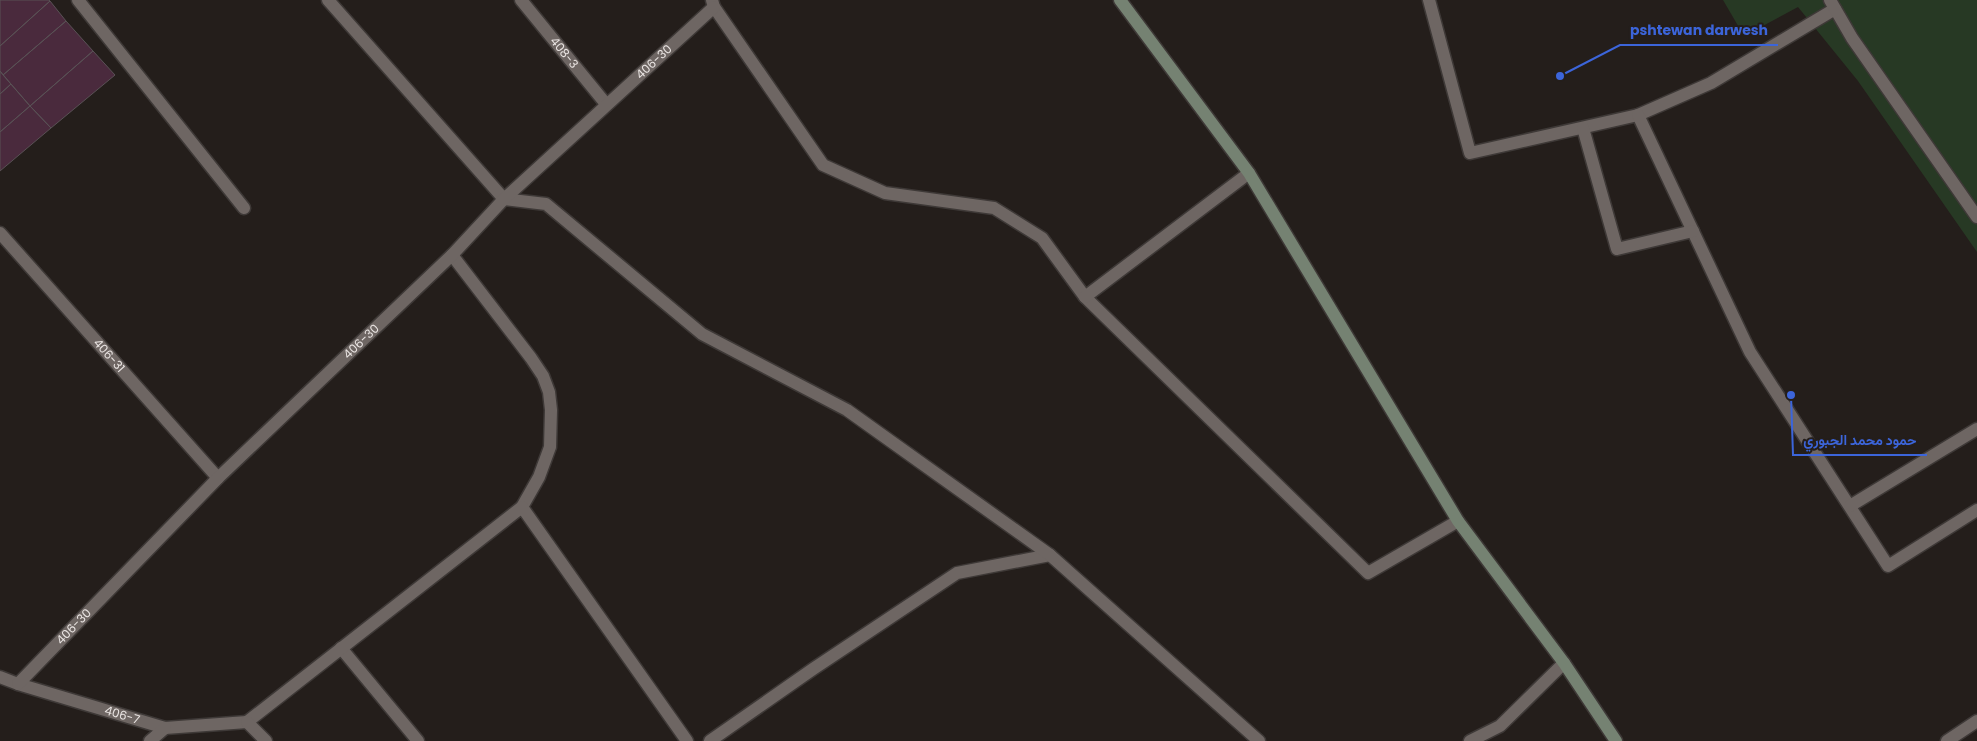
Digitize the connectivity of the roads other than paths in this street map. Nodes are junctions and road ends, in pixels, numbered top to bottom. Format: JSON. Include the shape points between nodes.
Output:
{"nodes":[{"id":1,"x":78,"y":0,"type":"edge"},
{"id":2,"x":328,"y":0,"type":"edge"},
{"id":3,"x":522,"y":0,"type":"edge"},
{"id":4,"x":1120,"y":0,"type":"edge"},
{"id":5,"x":1429,"y":0,"type":"edge"},
{"id":6,"x":713,"y":4,"type":"edge"},
{"id":7,"x":1832,"y":4,"type":"edge"},
{"id":8,"x":606,"y":104,"type":"junction"},
{"id":9,"x":1638,"y":116,"type":"junction"},
{"id":10,"x":1583,"y":128,"type":"junction"},
{"id":11,"x":1249,"y":174,"type":"junction"},
{"id":12,"x":504,"y":199,"type":"junction"},
{"id":13,"x":244,"y":208,"type":"dead end"},
{"id":14,"x":1977,"y":217,"type":"edge"},
{"id":15,"x":1693,"y":231,"type":"junction"},
{"id":16,"x":0,"y":233,"type":"edge"},
{"id":17,"x":452,"y":255,"type":"junction"},
{"id":18,"x":1085,"y":297,"type":"junction"},
{"id":19,"x":1977,"y":429,"type":"edge"},
{"id":20,"x":218,"y":478,"type":"junction"},
{"id":21,"x":1850,"y":506,"type":"junction"},
{"id":22,"x":522,"y":507,"type":"junction"},
{"id":23,"x":1977,"y":510,"type":"edge"},
{"id":24,"x":1458,"y":521,"type":"junction"},
{"id":25,"x":1050,"y":555,"type":"junction"},
{"id":26,"x":341,"y":648,"type":"junction"},
{"id":27,"x":1564,"y":664,"type":"junction"},
{"id":28,"x":0,"y":677,"type":"edge"},
{"id":29,"x":18,"y":684,"type":"junction"},
{"id":30,"x":1977,"y":721,"type":"edge"},
{"id":31,"x":247,"y":722,"type":"junction"},
{"id":32,"x":165,"y":728,"type":"junction"},
{"id":33,"x":150,"y":741,"type":"edge"},
{"id":34,"x":266,"y":741,"type":"edge"},
{"id":35,"x":418,"y":741,"type":"edge"},
{"id":36,"x":688,"y":741,"type":"edge"},
{"id":37,"x":710,"y":741,"type":"edge"},
{"id":38,"x":1259,"y":741,"type":"edge"},
{"id":39,"x":1470,"y":741,"type":"edge"},
{"id":40,"x":1616,"y":741,"type":"edge"},
{"id":41,"x":1947,"y":741,"type":"edge"}],
"edges":[{"from":1,"to":13,"type":"street"},
{"from":2,"to":12,"type":"street"},
{"from":3,"to":8,"type":"street","name":"408-3"},
{"from":4,"to":11,"type":"main road"},
{"from":5,"to":10,"type":"street","via":[[1470,153]]},
{"from":6,"to":8,"type":"street","name":"406-30"},
{"from":6,"to":18,"type":"street","via":[[823,165],[885,193],[994,208],[1042,238]]},
{"from":7,"to":9,"type":"street","via":[[1711,83]]},
{"from":7,"to":14,"type":"street","via":[[1852,38]]},
{"from":8,"to":12,"type":"street","name":"406-30"},
{"from":9,"to":10,"type":"street"},
{"from":9,"to":15,"type":"street"},
{"from":10,"to":15,"type":"street","via":[[1617,249]]},
{"from":11,"to":18,"type":"street"},
{"from":11,"to":24,"type":"main road"},
{"from":12,"to":17,"type":"street","name":"406-30"},
{"from":12,"to":25,"type":"street","via":[[546,204],[702,334],[847,410]]},
{"from":15,"to":21,"type":"street","via":[[1750,352]]},
{"from":16,"to":20,"type":"street","name":"406-31"},
{"from":17,"to":20,"type":"street","name":"406-30"},
{"from":17,"to":22,"type":"street","via":[[531,358],[543,376],[548,392],[552,410],[550,446],[539,477]]},
{"from":18,"to":24,"type":"street","via":[[1368,573]]},
{"from":19,"to":21,"type":"street"},
{"from":20,"to":29,"type":"street","name":"406-30"},
{"from":21,"to":23,"type":"street","via":[[1888,566]]},
{"from":22,"to":26,"type":"street"},
{"from":22,"to":36,"type":"street"},
{"from":24,"to":27,"type":"main road"},
{"from":25,"to":37,"type":"street","via":[[957,573]]},
{"from":25,"to":38,"type":"street"},
{"from":26,"to":31,"type":"street"},
{"from":26,"to":35,"type":"street"},
{"from":27,"to":39,"type":"street","via":[[1500,726]]},
{"from":27,"to":40,"type":"main road"},
{"from":28,"to":29,"type":"street","name":"406-7"},
{"from":29,"to":32,"type":"street","name":"406-7"},
{"from":30,"to":41,"type":"street"},
{"from":31,"to":32,"type":"street","name":"406-7"},
{"from":31,"to":34,"type":"street"},
{"from":32,"to":33,"type":"street"}]}
